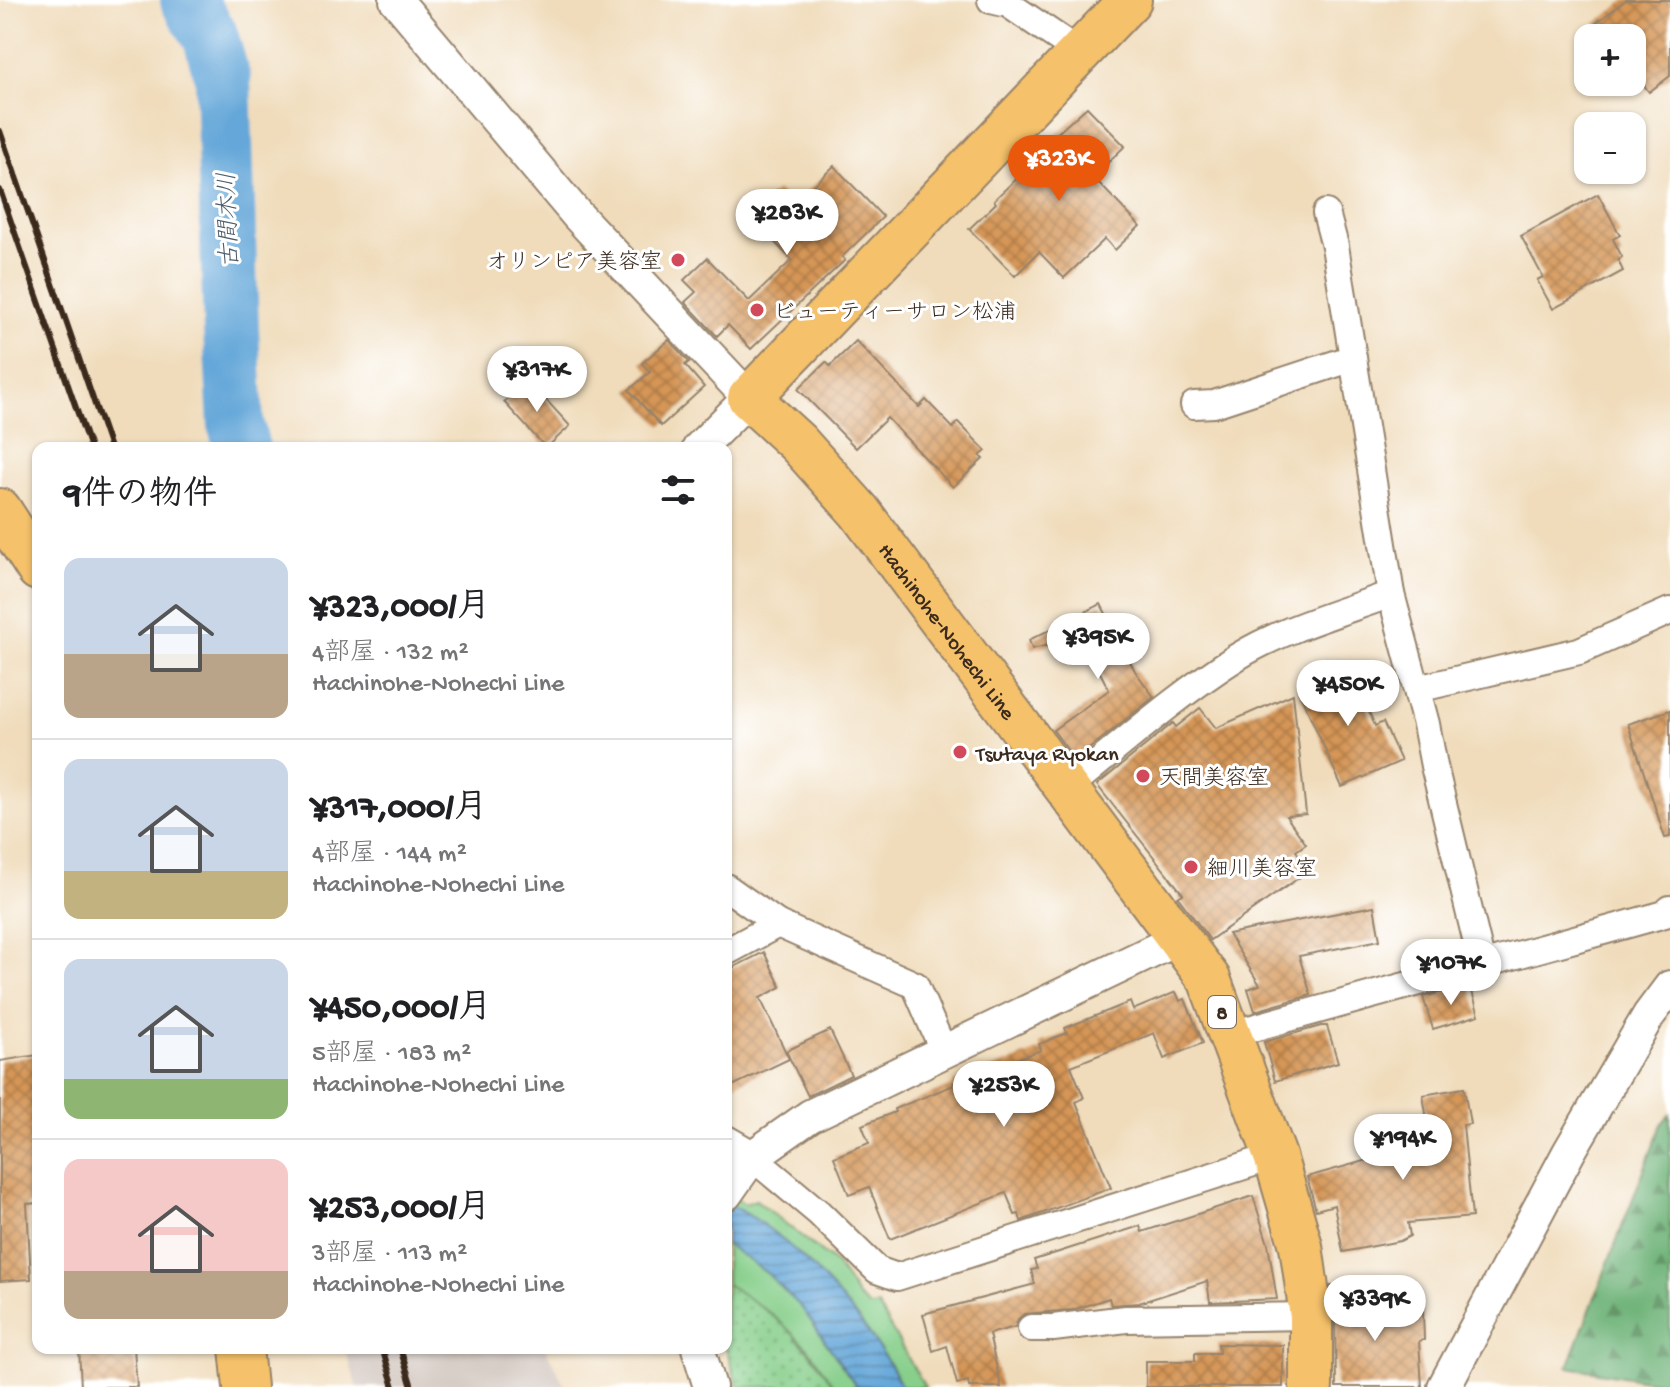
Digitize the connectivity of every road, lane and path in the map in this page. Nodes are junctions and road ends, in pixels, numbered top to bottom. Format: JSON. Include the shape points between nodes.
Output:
{"nodes":[{"id":1,"x":396,"y":0,"type":"edge"},
{"id":2,"x":991,"y":0,"type":"edge"},
{"id":3,"x":1130,"y":0,"type":"edge"},
{"id":4,"x":1079,"y":52,"type":"junction"},
{"id":5,"x":1326,"y":213,"type":"dead end"},
{"id":6,"x":1353,"y":358,"type":"junction"},
{"id":7,"x":749,"y":398,"type":"junction"},
{"id":8,"x":1194,"y":405,"type":"dead end"},
{"id":9,"x":705,"y":442,"type":"edge"},
{"id":10,"x":0,"y":510,"type":"edge"},
{"id":11,"x":32,"y":560,"type":"edge"},
{"id":12,"x":1391,"y":594,"type":"junction"},
{"id":13,"x":1670,"y":611,"type":"edge"},
{"id":14,"x":1417,"y":689,"type":"junction"},
{"id":15,"x":1066,"y":789,"type":"junction"},
{"id":16,"x":732,"y":891,"type":"edge"},
{"id":17,"x":1670,"y":909,"type":"edge"},
{"id":18,"x":778,"y":924,"type":"junction"},
{"id":19,"x":1178,"y":939,"type":"junction"},
{"id":20,"x":732,"y":949,"type":"edge"},
{"id":21,"x":1482,"y":964,"type":"junction"},
{"id":22,"x":1670,"y":987,"type":"edge"},
{"id":23,"x":1231,"y":1034,"type":"junction"},
{"id":24,"x":944,"y":1052,"type":"junction"},
{"id":25,"x":1275,"y":1156,"type":"junction"},
{"id":26,"x":736,"y":1167,"type":"edge"},
{"id":27,"x":1311,"y":1316,"type":"junction"},
{"id":28,"x":1031,"y":1328,"type":"dead end"},
{"id":29,"x":242,"y":1354,"type":"edge"},
{"id":30,"x":700,"y":1354,"type":"edge"},
{"id":31,"x":245,"y":1387,"type":"edge"},
{"id":32,"x":710,"y":1387,"type":"edge"},
{"id":33,"x":1311,"y":1387,"type":"edge"},
{"id":34,"x":1444,"y":1387,"type":"edge"}],
"edges":[{"from":1,"to":7,"type":"street","via":[[577,215]]},
{"from":2,"to":4,"type":"street","via":[[1008,4]]},
{"from":3,"to":4,"type":"main road"},
{"from":4,"to":7,"type":"main road"},
{"from":5,"to":6,"type":"street"},
{"from":6,"to":8,"type":"street","via":[[1214,404]]},
{"from":6,"to":12,"type":"street"},
{"from":7,"to":9,"type":"street"},
{"from":7,"to":15,"type":"main road","name":"Hachinohe-Nohechi Line","number":"8","via":[[859,511]]},
{"from":10,"to":11,"type":"main road"},
{"from":12,"to":14,"type":"street"},
{"from":12,"to":15,"type":"street","via":[[1278,636],[1237,658]]},
{"from":13,"to":14,"type":"street","via":[[1579,651]]},
{"from":14,"to":21,"type":"street"},
{"from":15,"to":19,"type":"main road","name":"Hachinohe-Nohechi Line","number":"8"},
{"from":16,"to":18,"type":"street"},
{"from":17,"to":21,"type":"street"},
{"from":18,"to":20,"type":"street"},
{"from":18,"to":24,"type":"street","via":[[915,985]]},
{"from":19,"to":23,"type":"main road","name":"Hachinohe-Nohechi Line","number":"8","via":[[1209,979]]},
{"from":19,"to":24,"type":"street"},
{"from":21,"to":23,"type":"street"},
{"from":22,"to":34,"type":"street","via":[[1569,1152]]},
{"from":23,"to":25,"type":"main road","name":"Hachinohe-Nohechi Line","number":"8"},
{"from":24,"to":26,"type":"street","via":[[810,1116]]},
{"from":25,"to":26,"type":"street","via":[[897,1277],[877,1270],[819,1213]]},
{"from":25,"to":27,"type":"main road","name":"Hachinohe-Nohechi Line","number":"8","via":[[1301,1246]]},
{"from":27,"to":28,"type":"street","via":[[1126,1319]]},
{"from":27,"to":33,"type":"main road","name":"Hachinohe-Nohechi Line","number":"8"},
{"from":29,"to":31,"type":"main road"},
{"from":30,"to":32,"type":"street"}]}
